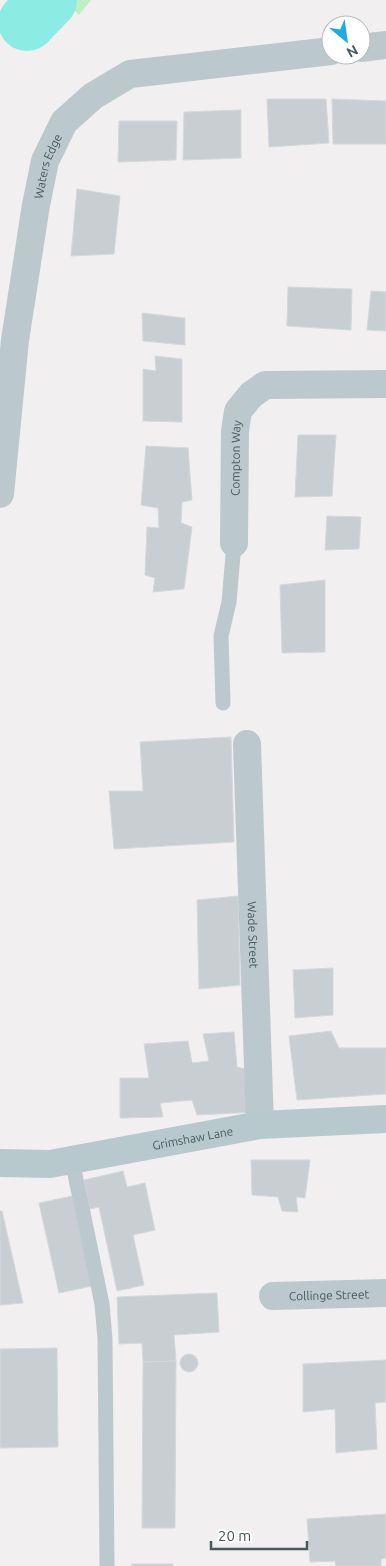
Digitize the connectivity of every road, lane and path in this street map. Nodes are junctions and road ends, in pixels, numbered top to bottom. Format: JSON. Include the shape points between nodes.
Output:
{"nodes":[{"id":1,"x":386,"y":45,"type":"edge"},
{"id":2,"x":371,"y":47,"type":"edge"},
{"id":3,"x":321,"y":52,"type":"edge"},
{"id":4,"x":386,"y":384,"type":"edge"},
{"id":5,"x":0,"y":494,"type":"edge"},
{"id":6,"x":234,"y":543,"type":"joint"},
{"id":7,"x":223,"y":703,"type":"dead end"},
{"id":8,"x":247,"y":744,"type":"dead end"},
{"id":9,"x":386,"y":1119,"type":"edge"},
{"id":10,"x":260,"y":1126,"type":"junction"},
{"id":11,"x":72,"y":1160,"type":"junction"},
{"id":12,"x":0,"y":1163,"type":"edge"},
{"id":13,"x":386,"y":1292,"type":"edge"},
{"id":14,"x":273,"y":1296,"type":"dead end"},
{"id":15,"x":106,"y":1566,"type":"edge"}],
"edges":[{"from":1,"to":2,"type":"street"},
{"from":3,"to":5,"type":"street","name":"Waters Edge","via":[[130,74],[93,96],[64,122],[45,161],[36,205],[15,340]]},
{"from":4,"to":6,"type":"street","name":"Compton Way","via":[[265,385],[250,395],[238,411],[235,431]]},
{"from":6,"to":7,"type":"lane","via":[[229,602],[221,636]]},
{"from":8,"to":10,"type":"street","name":"Wade Street"},
{"from":9,"to":10,"type":"main road","name":"Grimshaw Lane"},
{"from":10,"to":11,"type":"main road","name":"Grimshaw Lane"},
{"from":11,"to":12,"type":"main road","name":"Grimshaw Lane","via":[[50,1164]]},
{"from":11,"to":15,"type":"lane","via":[[102,1304]]},
{"from":13,"to":14,"type":"street","name":"Collinge Street"}]}
